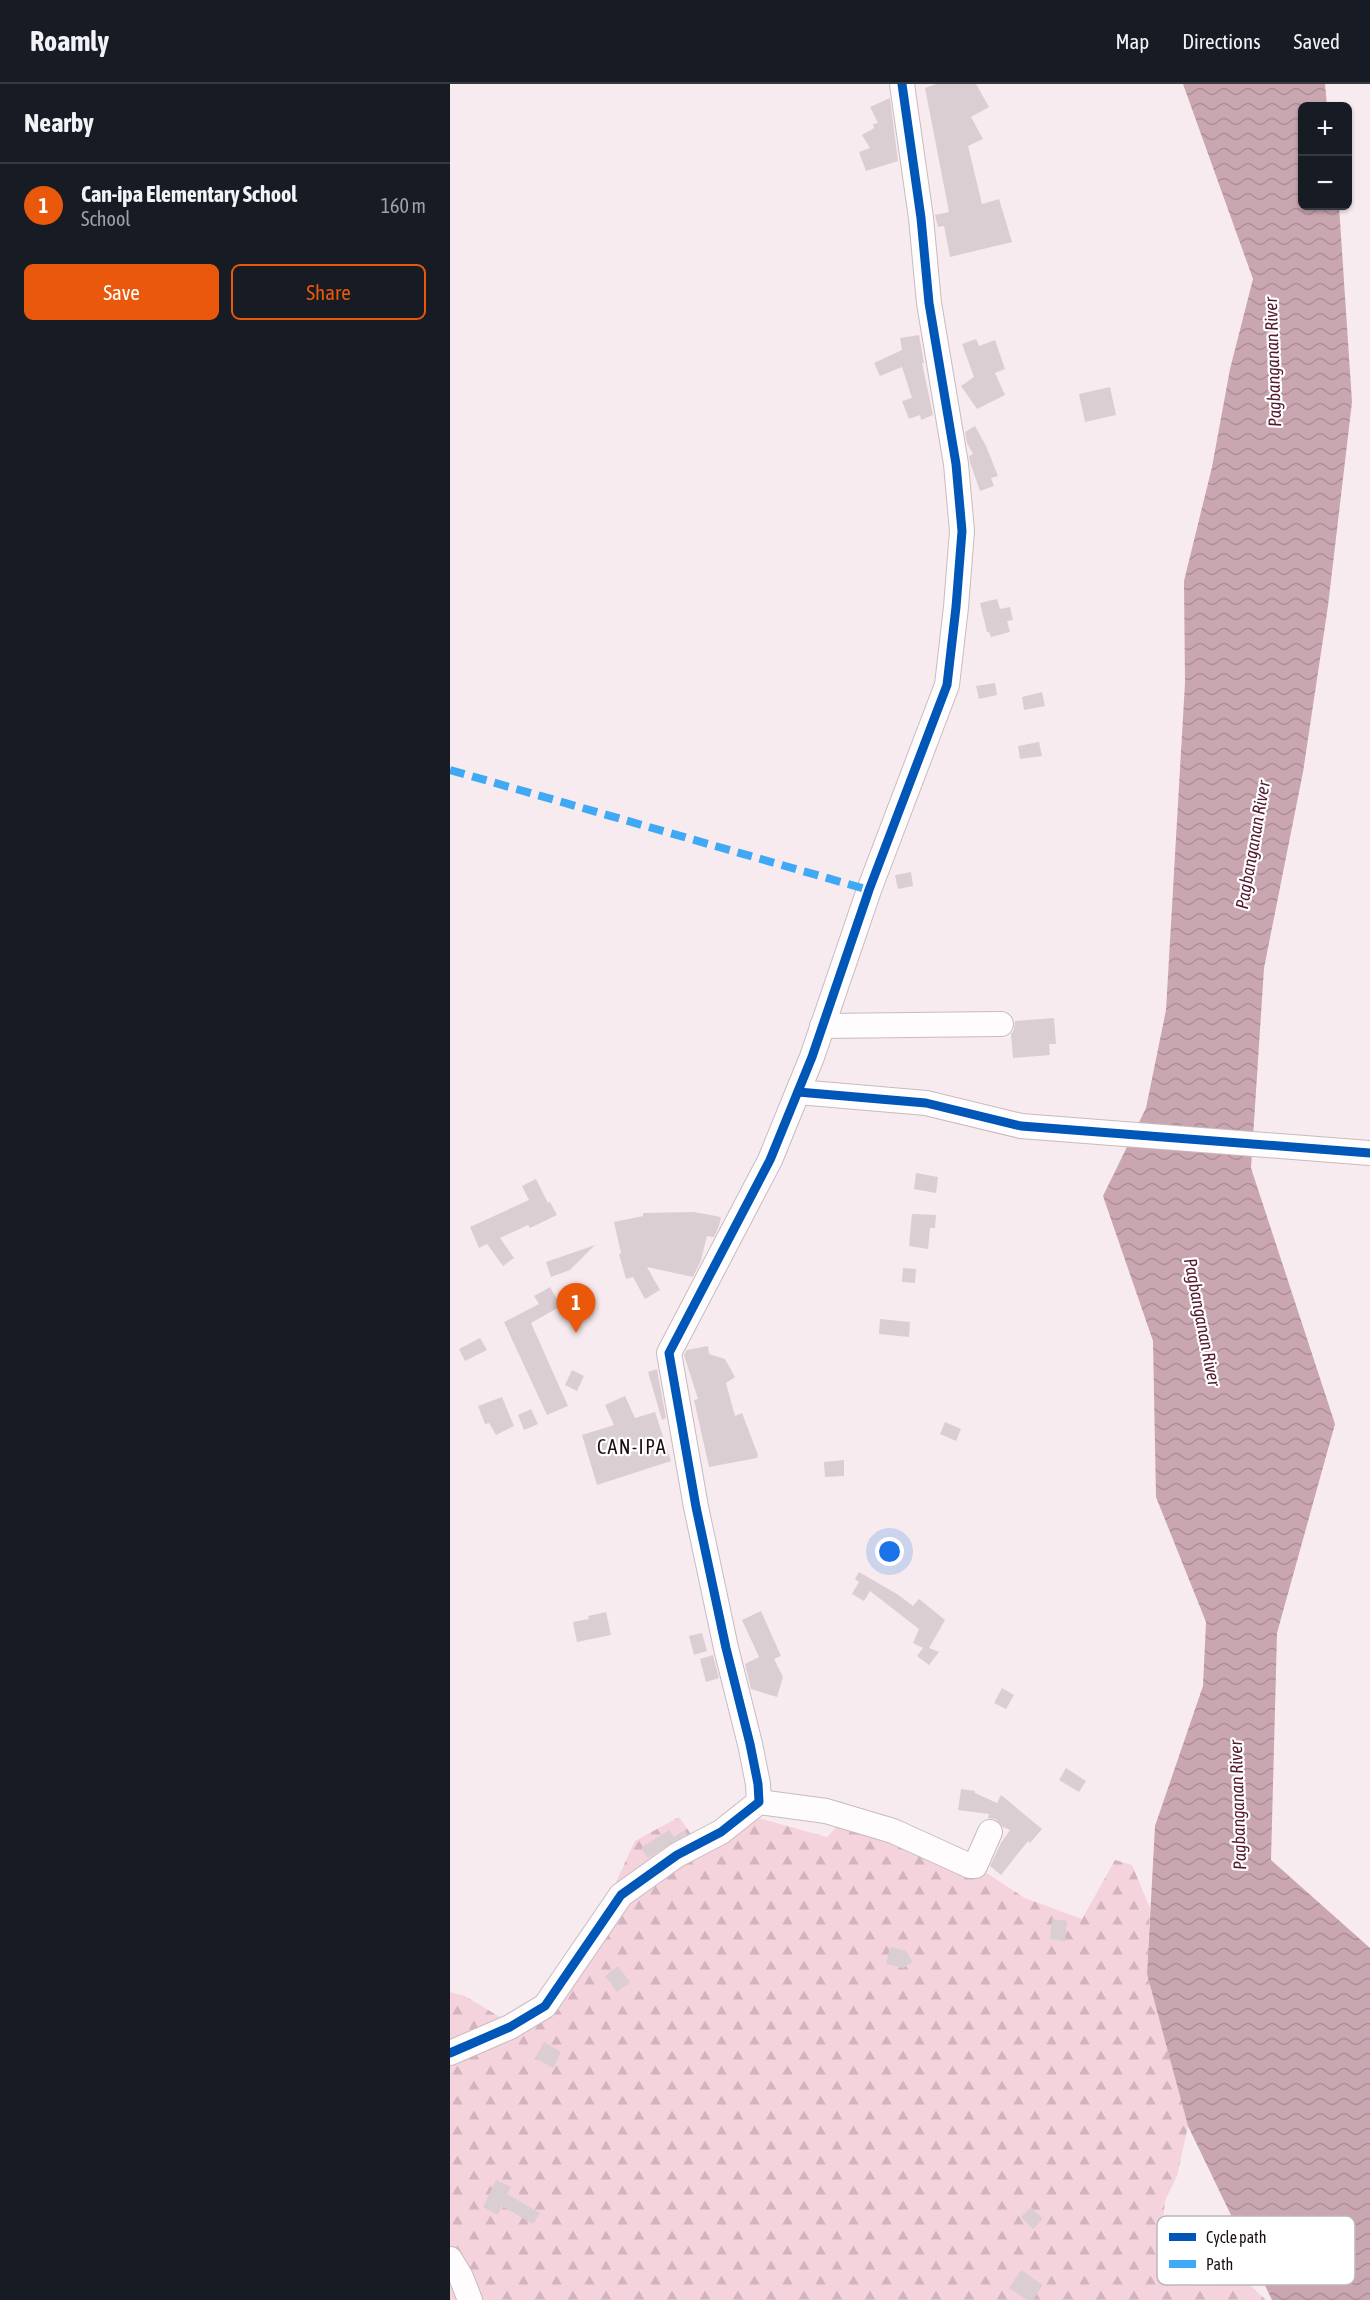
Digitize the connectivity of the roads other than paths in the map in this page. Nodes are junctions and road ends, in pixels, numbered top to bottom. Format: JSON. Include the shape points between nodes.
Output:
{"nodes":[{"id":1,"x":902,"y":84,"type":"edge"},
{"id":2,"x":1001,"y":1024,"type":"dead end"},
{"id":3,"x":822,"y":1026,"type":"junction"},
{"id":4,"x":798,"y":1092,"type":"junction"},
{"id":5,"x":1370,"y":1153,"type":"edge"},
{"id":6,"x":759,"y":1802,"type":"junction"},
{"id":7,"x":990,"y":1832,"type":"dead end"},
{"id":8,"x":450,"y":2053,"type":"edge"},
{"id":9,"x":450,"y":2259,"type":"edge"},
{"id":10,"x":470,"y":2300,"type":"edge"}],
"edges":[{"from":1,"to":3,"type":"street","via":[[929,303],[956,464],[962,531],[956,607],[946,685]]},
{"from":2,"to":3,"type":"street"},
{"from":3,"to":4,"type":"street"},
{"from":4,"to":5,"type":"street","via":[[926,1103],[1021,1126]]},
{"from":4,"to":6,"type":"street","via":[[770,1160],[669,1353],[696,1507],[750,1744]]},
{"from":6,"to":7,"type":"street","via":[[837,1814],[893,1831],[970,1866],[975,1866]]},
{"from":6,"to":8,"type":"street","via":[[721,1832],[677,1855],[621,1894],[545,2006],[510,2027]]},
{"from":9,"to":10,"type":"street"}]}
